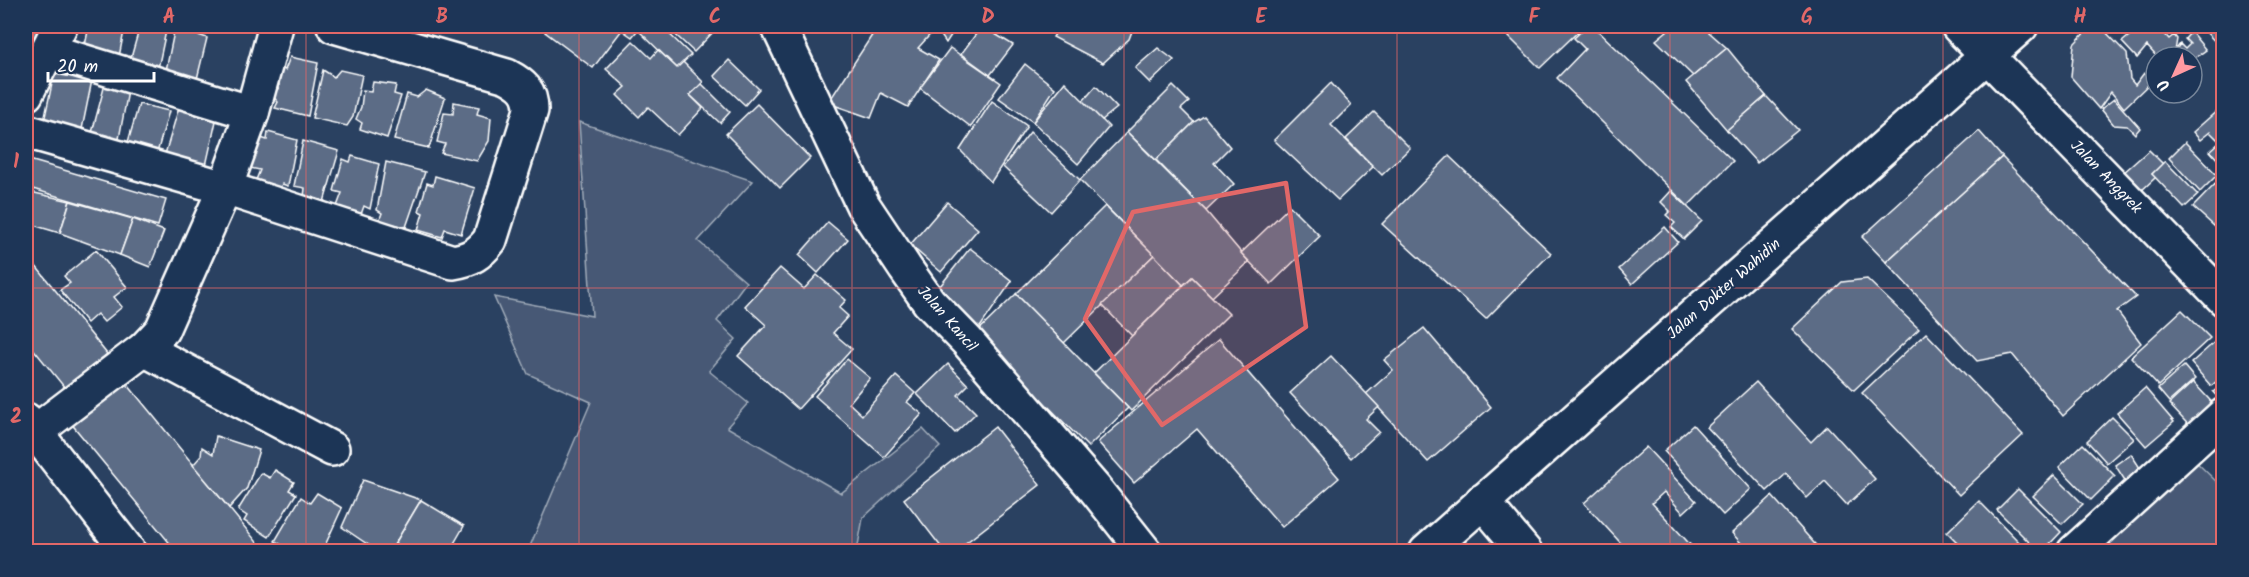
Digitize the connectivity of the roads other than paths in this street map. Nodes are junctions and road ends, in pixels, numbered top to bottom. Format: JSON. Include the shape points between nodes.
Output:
{"nodes":[{"id":1,"x":276,"y":26,"type":"edge"},
{"id":2,"x":334,"y":26,"type":"edge"},
{"id":3,"x":778,"y":26,"type":"edge"},
{"id":4,"x":1958,"y":26,"type":"edge"},
{"id":5,"x":2021,"y":26,"type":"edge"},
{"id":6,"x":54,"y":38,"type":"edge"},
{"id":7,"x":1988,"y":56,"type":"junction"},
{"id":8,"x":26,"y":94,"type":"edge"},
{"id":9,"x":252,"y":112,"type":"junction"},
{"id":10,"x":26,"y":131,"type":"edge"},
{"id":11,"x":225,"y":188,"type":"junction"},
{"id":12,"x":2223,"y":299,"type":"edge"},
{"id":13,"x":144,"y":349,"type":"junction"},
{"id":14,"x":2223,"y":415,"type":"edge"},
{"id":15,"x":30,"y":426,"type":"edge"},
{"id":16,"x":332,"y":449,"type":"dead end"},
{"id":17,"x":1482,"y":501,"type":"junction"},
{"id":18,"x":129,"y":552,"type":"edge"},
{"id":19,"x":1145,"y":552,"type":"edge"},
{"id":20,"x":1426,"y":552,"type":"edge"},
{"id":21,"x":1525,"y":552,"type":"edge"},
{"id":22,"x":2074,"y":552,"type":"edge"}],
"edges":[{"from":1,"to":9,"type":"street"},
{"from":2,"to":11,"type":"street","via":[[507,76],[522,84],[531,99],[531,110],[490,240],[479,254],[453,262]]},
{"from":3,"to":19,"type":"street","name":"Jalan Kancil","via":[[864,206],[905,268],[929,302],[1095,489]]},
{"from":4,"to":7,"type":"street","name":"Jalan Anggrek"},
{"from":5,"to":7,"type":"street","name":"Jalan Dokter Wahidin"},
{"from":6,"to":8,"type":"street"},
{"from":6,"to":9,"type":"street"},
{"from":7,"to":12,"type":"street","name":"Jalan Anggrek"},
{"from":7,"to":17,"type":"street","name":"Jalan Dokter Wahidin"},
{"from":9,"to":11,"type":"street"},
{"from":10,"to":11,"type":"street"},
{"from":11,"to":13,"type":"street","via":[[162,330]]},
{"from":13,"to":15,"type":"street"},
{"from":13,"to":16,"type":"street"},
{"from":14,"to":22,"type":"street"},
{"from":15,"to":18,"type":"street"},
{"from":17,"to":20,"type":"street","name":"Jalan Dokter Wahidin"},
{"from":17,"to":21,"type":"street"}]}
